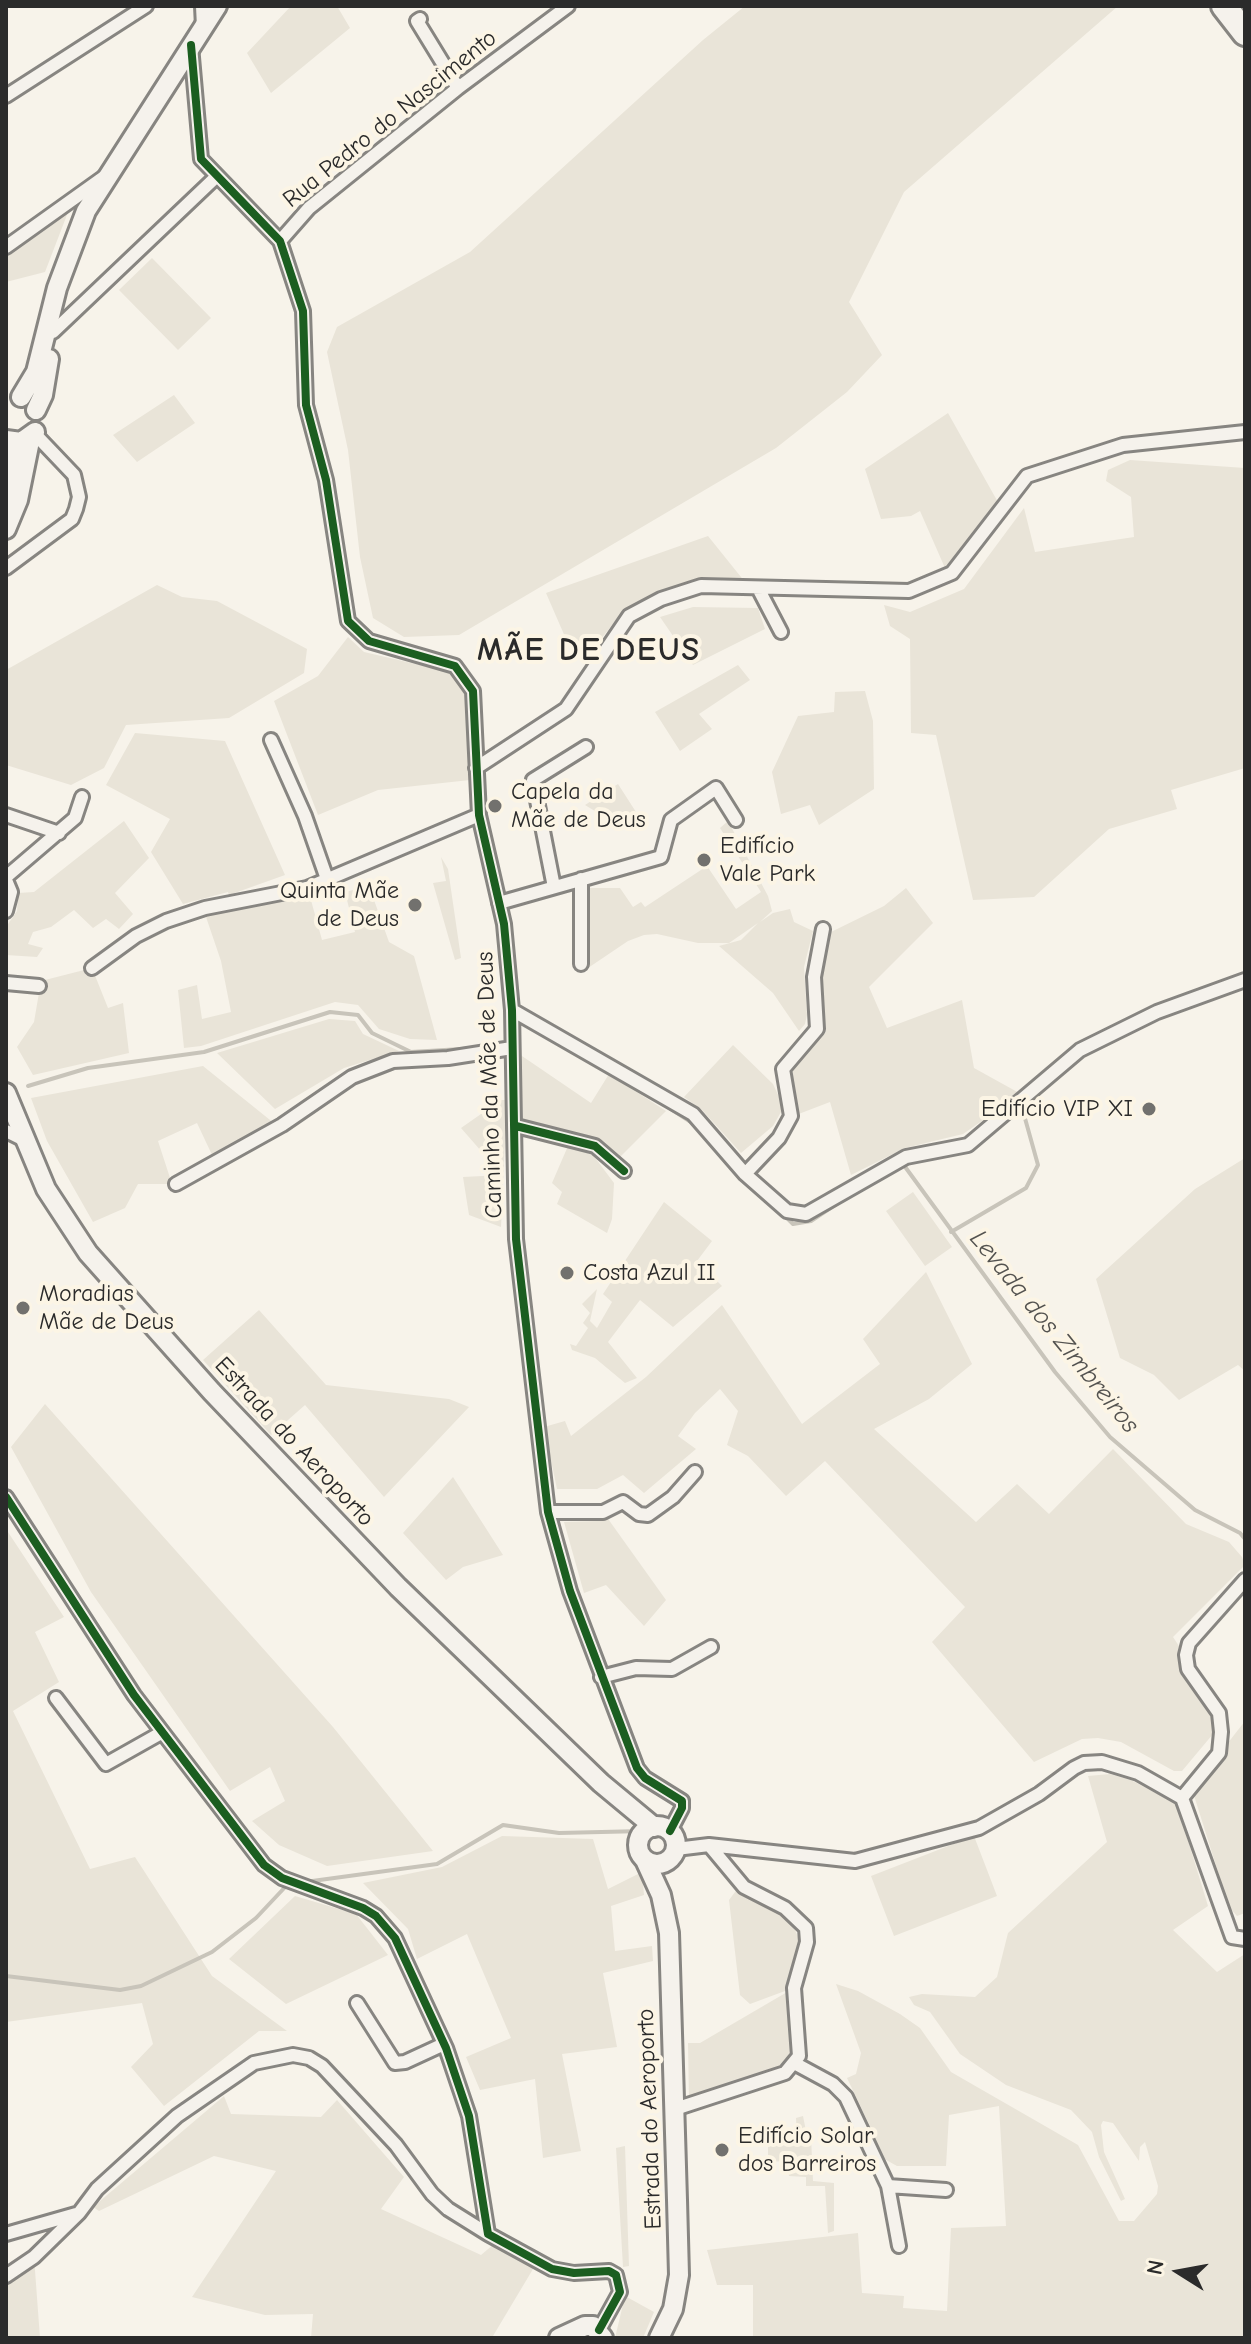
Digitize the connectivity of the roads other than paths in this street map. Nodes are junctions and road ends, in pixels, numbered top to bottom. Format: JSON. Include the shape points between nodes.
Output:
{"nodes":[{"id":1,"x":146,"y":6,"type":"edge"},
{"id":2,"x":202,"y":6,"type":"edge"},
{"id":3,"x":217,"y":6,"type":"edge"},
{"id":4,"x":568,"y":6,"type":"edge"},
{"id":5,"x":1224,"y":6,"type":"edge"},
{"id":6,"x":420,"y":19,"type":"dead end"},
{"id":7,"x":203,"y":27,"type":"junction"},
{"id":8,"x":1245,"y":33,"type":"edge"},
{"id":9,"x":191,"y":45,"type":"junction"},
{"id":10,"x":458,"y":88,"type":"junction"},
{"id":11,"x":6,"y":96,"type":"edge"},
{"id":12,"x":104,"y":177,"type":"junction"},
{"id":13,"x":216,"y":177,"type":"junction"},
{"id":14,"x":280,"y":241,"type":"junction"},
{"id":15,"x":6,"y":247,"type":"edge"},
{"id":16,"x":52,"y":324,"type":"junction"},
{"id":17,"x":10,"y":398,"type":"edge"},
{"id":18,"x":36,"y":410,"type":"junction"},
{"id":19,"x":1245,"y":432,"type":"edge"},
{"id":20,"x":33,"y":435,"type":"junction"},
{"id":21,"x":8,"y":441,"type":"edge"},
{"id":22,"x":6,"y":497,"type":"edge"},
{"id":23,"x":6,"y":529,"type":"edge"},
{"id":24,"x":6,"y":568,"type":"edge"},
{"id":25,"x":758,"y":588,"type":"junction"},
{"id":26,"x":781,"y":632,"type":"dead end"},
{"id":27,"x":271,"y":740,"type":"dead end"},
{"id":28,"x":586,"y":747,"type":"dead end"},
{"id":29,"x":476,"y":768,"type":"junction"},
{"id":30,"x":82,"y":797,"type":"dead end"},
{"id":31,"x":6,"y":815,"type":"edge"},
{"id":32,"x":479,"y":815,"type":"junction"},
{"id":33,"x":736,"y":820,"type":"dead end"},
{"id":34,"x":59,"y":833,"type":"junction"},
{"id":35,"x":6,"y":878,"type":"edge"},
{"id":36,"x":327,"y":879,"type":"junction"},
{"id":37,"x":581,"y":879,"type":"junction"},
{"id":38,"x":554,"y":887,"type":"junction"},
{"id":39,"x":499,"y":903,"type":"junction"},
{"id":40,"x":6,"y":911,"type":"edge"},
{"id":41,"x":823,"y":929,"type":"dead end"},
{"id":42,"x":581,"y":964,"type":"dead end"},
{"id":43,"x":92,"y":968,"type":"dead end"},
{"id":44,"x":1245,"y":980,"type":"edge"},
{"id":45,"x":6,"y":983,"type":"edge"},
{"id":46,"x":39,"y":986,"type":"dead end"},
{"id":47,"x":512,"y":1010,"type":"junction"},
{"id":48,"x":512,"y":1048,"type":"junction"},
{"id":49,"x":6,"y":1093,"type":"edge"},
{"id":50,"x":516,"y":1126,"type":"junction"},
{"id":51,"x":6,"y":1131,"type":"edge"},
{"id":52,"x":28,"y":1142,"type":"junction"},
{"id":53,"x":624,"y":1171,"type":"dead end"},
{"id":54,"x":745,"y":1174,"type":"junction"},
{"id":55,"x":176,"y":1184,"type":"dead end"},
{"id":56,"x":695,"y":1472,"type":"dead end"},
{"id":57,"x":6,"y":1497,"type":"edge"},
{"id":58,"x":548,"y":1512,"type":"junction"},
{"id":59,"x":1245,"y":1580,"type":"edge"},
{"id":60,"x":711,"y":1647,"type":"dead end"},
{"id":61,"x":601,"y":1677,"type":"junction"},
{"id":62,"x":56,"y":1698,"type":"dead end"},
{"id":63,"x":161,"y":1733,"type":"junction"},
{"id":64,"x":1182,"y":1798,"type":"junction"},
{"id":65,"x":661,"y":1841,"type":"junction"},
{"id":66,"x":709,"y":1845,"type":"junction"},
{"id":67,"x":661,"y":1895,"type":"junction"},
{"id":68,"x":1245,"y":1939,"type":"edge"},
{"id":69,"x":357,"y":2003,"type":"dead end"},
{"id":70,"x":444,"y":2044,"type":"junction"},
{"id":71,"x":796,"y":2064,"type":"junction"},
{"id":72,"x":672,"y":2110,"type":"junction"},
{"id":73,"x":888,"y":2186,"type":"junction"},
{"id":74,"x":946,"y":2190,"type":"dead end"},
{"id":75,"x":79,"y":2213,"type":"junction"},
{"id":76,"x":6,"y":2234,"type":"edge"},
{"id":77,"x":488,"y":2234,"type":"junction"},
{"id":78,"x":899,"y":2246,"type":"dead end"},
{"id":79,"x":6,"y":2276,"type":"edge"},
{"id":80,"x":601,"y":2334,"type":"edge"},
{"id":81,"x":559,"y":2338,"type":"edge"},
{"id":82,"x":659,"y":2338,"type":"edge"}],
"edges":[{"from":1,"to":11,"type":"street"},
{"from":2,"to":7,"type":"street"},
{"from":3,"to":7,"type":"main road"},
{"from":4,"to":10,"type":"street","name":"Rua Pedro do Nascimento"},
{"from":5,"to":8,"type":"highway"},
{"from":6,"to":10,"type":"street"},
{"from":7,"to":9,"type":"main road"},
{"from":9,"to":12,"type":"main road"},
{"from":9,"to":13,"type":"street","via":[[201,159]]},
{"from":10,"to":14,"type":"street","name":"Rua Pedro do Nascimento","via":[[309,208]]},
{"from":12,"to":15,"type":"street"},
{"from":12,"to":16,"type":"main road","via":[[71,243]]},
{"from":13,"to":14,"type":"street"},
{"from":13,"to":16,"type":"street"},
{"from":14,"to":29,"type":"street","name":"Caminho da Mãe de Deus","via":[[303,311],[306,405],[326,480],[348,621],[369,641],[455,666],[473,691]]},
{"from":16,"to":17,"type":"main road","via":[[36,372]]},
{"from":16,"to":18,"type":"main road","via":[[43,395]]},
{"from":17,"to":18,"type":"main road"},
{"from":18,"to":20,"type":"main road","via":[[39,421]]},
{"from":19,"to":25,"type":"street","via":[[1123,445],[1027,476],[952,573],[909,591]]},
{"from":20,"to":21,"type":"main road","via":[[21,442]]},
{"from":20,"to":23,"type":"main road"},
{"from":20,"to":24,"type":"street","via":[[74,475],[79,497],[72,519]]},
{"from":21,"to":22,"type":"main road","via":[[12,473]]},
{"from":25,"to":26,"type":"street"},
{"from":25,"to":29,"type":"street","via":[[701,586],[629,616],[566,709]]},
{"from":27,"to":36,"type":"street"},
{"from":28,"to":38,"type":"street","via":[[533,780]]},
{"from":29,"to":32,"type":"street","name":"Caminho da Mãe de Deus"},
{"from":30,"to":34,"type":"street","via":[[75,818]]},
{"from":31,"to":34,"type":"street"},
{"from":32,"to":36,"type":"street"},
{"from":32,"to":39,"type":"street","name":"Caminho da Mãe de Deus"},
{"from":33,"to":37,"type":"street","via":[[716,788],[671,820],[661,857]]},
{"from":34,"to":35,"type":"street"},
{"from":35,"to":40,"type":"street","via":[[11,892]]},
{"from":36,"to":43,"type":"street","via":[[166,921]]},
{"from":37,"to":38,"type":"street"},
{"from":37,"to":42,"type":"street"},
{"from":38,"to":39,"type":"street"},
{"from":39,"to":47,"type":"street","name":"Caminho da Mãe de Deus"},
{"from":41,"to":54,"type":"street","via":[[814,977],[817,1029],[783,1069],[791,1116],[779,1138]]},
{"from":44,"to":54,"type":"street","via":[[1157,1012],[1080,1050],[968,1145],[906,1157],[806,1214],[787,1211]]},
{"from":45,"to":46,"type":"street"},
{"from":47,"to":48,"type":"street","name":"Caminho da Mãe de Deus"},
{"from":47,"to":54,"type":"street","via":[[693,1114]]},
{"from":48,"to":50,"type":"street","name":"Caminho da Mãe de Deus"},
{"from":48,"to":55,"type":"street","via":[[393,1061],[352,1077],[282,1125]]},
{"from":49,"to":52,"type":"main road","name":"Estrada do Aeroporto"},
{"from":50,"to":53,"type":"street","via":[[595,1146]]},
{"from":50,"to":58,"type":"street","name":"Caminho da Mãe de Deus","via":[[516,1239]]},
{"from":51,"to":52,"type":"street"},
{"from":52,"to":65,"type":"main road","name":"Estrada do Aeroporto","via":[[66,1223],[109,1277],[398,1587]]},
{"from":56,"to":58,"type":"street","via":[[648,1515],[623,1502],[603,1512]]},
{"from":57,"to":63,"type":"street"},
{"from":58,"to":61,"type":"street","name":"Caminho da Mãe de Deus"},
{"from":59,"to":64,"type":"street","via":[[1189,1643],[1188,1669],[1219,1713],[1221,1732],[1219,1753]]},
{"from":60,"to":61,"type":"street","via":[[672,1669],[636,1668]]},
{"from":61,"to":65,"type":"street","name":"Caminho da Mãe de Deus","via":[[637,1768],[682,1801]]},
{"from":62,"to":63,"type":"street","via":[[106,1764]]},
{"from":63,"to":70,"type":"street","via":[[273,1874],[363,1908],[386,1926]]},
{"from":64,"to":66,"type":"street","via":[[1138,1773],[1102,1762],[1084,1763],[979,1828],[855,1861]]},
{"from":64,"to":68,"type":"street","via":[[1232,1937]]},
{"from":65,"to":66,"type":"street"},
{"from":65,"to":67,"type":"main road","name":"Estrada do Aeroporto"},
{"from":65,"to":67,"type":"main road","name":"Estrada do Aeroporto","via":[[639,1851]]},
{"from":66,"to":71,"type":"street","via":[[744,1887],[785,1908],[806,1928],[794,1988]]},
{"from":67,"to":72,"type":"main road","name":"Estrada do Aeroporto","via":[[669,1933]]},
{"from":69,"to":70,"type":"street","via":[[395,2063]]},
{"from":70,"to":77,"type":"street","via":[[469,2116]]},
{"from":71,"to":72,"type":"street","via":[[785,2073]]},
{"from":71,"to":73,"type":"street","via":[[846,2097]]},
{"from":72,"to":82,"type":"main road","name":"Estrada do Aeroporto","via":[[679,2275],[673,2309]]},
{"from":73,"to":74,"type":"street"},
{"from":73,"to":78,"type":"street"},
{"from":75,"to":76,"type":"street"},
{"from":75,"to":77,"type":"street","via":[[97,2189],[177,2116],[254,2063],[293,2055],[322,2066],[396,2145],[432,2194]]},
{"from":75,"to":79,"type":"street"},
{"from":77,"to":80,"type":"street","via":[[552,2269],[616,2275],[620,2292]]},
{"from":80,"to":81,"type":"main road","via":[[585,2326]]}]}
